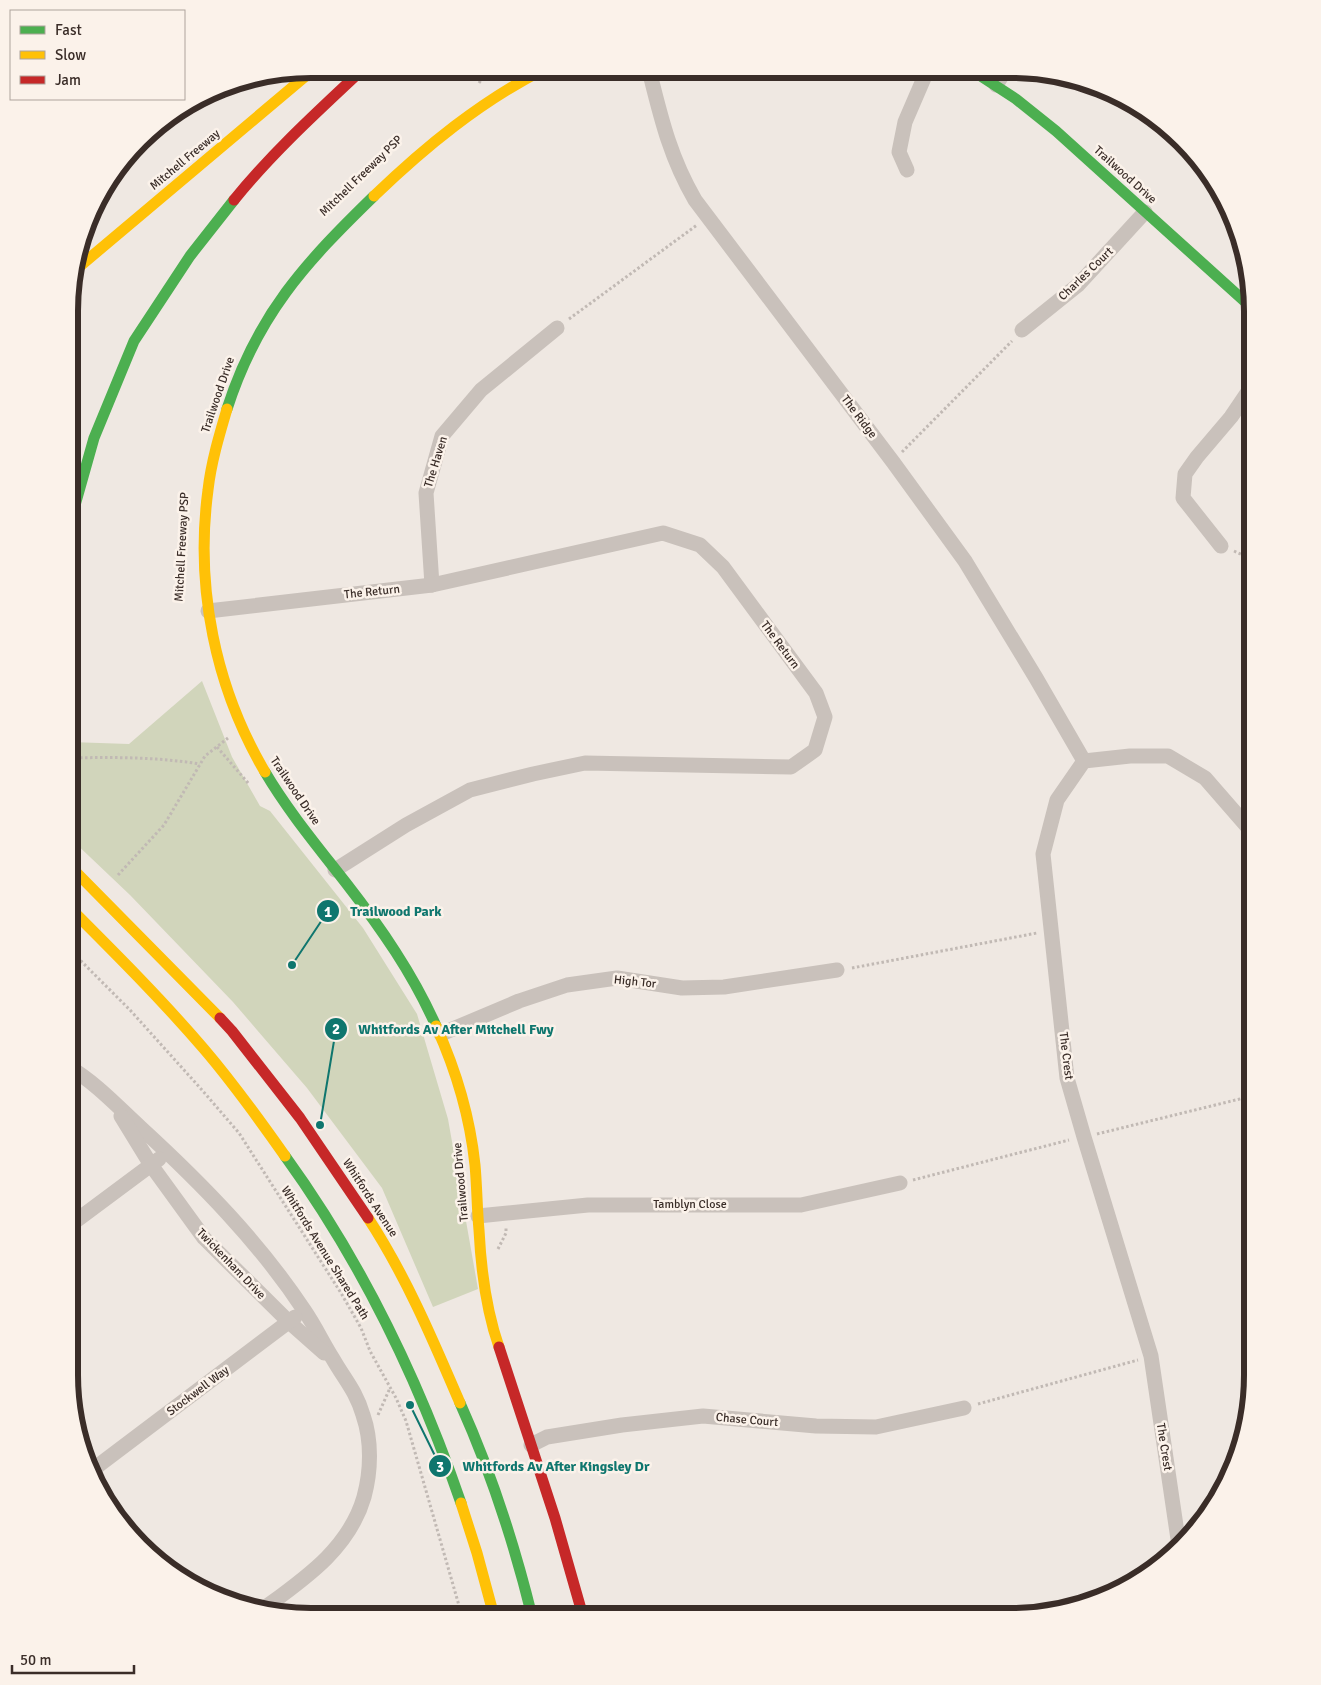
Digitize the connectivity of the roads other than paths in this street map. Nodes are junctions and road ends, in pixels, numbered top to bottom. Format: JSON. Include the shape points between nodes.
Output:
{"nodes":[{"id":1,"x":303,"y":78,"type":"edge"},
{"id":2,"x":353,"y":78,"type":"edge"},
{"id":3,"x":528,"y":78,"type":"edge"},
{"id":4,"x":651,"y":78,"type":"edge"},
{"id":5,"x":924,"y":78,"type":"edge"},
{"id":6,"x":984,"y":78,"type":"edge"},
{"id":7,"x":1000,"y":78,"type":"edge"},
{"id":8,"x":996,"y":85,"type":"junction"},
{"id":9,"x":907,"y":170,"type":"dead end"},
{"id":10,"x":1145,"y":212,"type":"junction"},
{"id":11,"x":82,"y":264,"type":"edge"},
{"id":12,"x":1243,"y":300,"type":"edge"},
{"id":13,"x":556,"y":328,"type":"road end"},
{"id":14,"x":1022,"y":330,"type":"road end"},
{"id":15,"x":1244,"y":398,"type":"edge"},
{"id":16,"x":78,"y":495,"type":"edge"},
{"id":17,"x":1221,"y":546,"type":"dead end"},
{"id":18,"x":432,"y":585,"type":"junction"},
{"id":19,"x":208,"y":611,"type":"junction"},
{"id":20,"x":1084,"y":762,"type":"junction"},
{"id":21,"x":1244,"y":823,"type":"edge"},
{"id":22,"x":335,"y":870,"type":"junction"},
{"id":23,"x":78,"y":874,"type":"edge"},
{"id":24,"x":78,"y":916,"type":"edge"},
{"id":25,"x":836,"y":970,"type":"road end"},
{"id":26,"x":441,"y":1034,"type":"junction"},
{"id":27,"x":78,"y":1073,"type":"edge"},
{"id":28,"x":112,"y":1102,"type":"junction"},
{"id":29,"x":168,"y":1152,"type":"junction"},
{"id":30,"x":151,"y":1165,"type":"junction"},
{"id":31,"x":900,"y":1184,"type":"dead end"},
{"id":32,"x":478,"y":1216,"type":"junction"},
{"id":33,"x":78,"y":1219,"type":"edge"},
{"id":34,"x":304,"y":1310,"type":"junction"},
{"id":35,"x":289,"y":1322,"type":"junction"},
{"id":36,"x":334,"y":1362,"type":"junction"},
{"id":37,"x":964,"y":1408,"type":"road end"},
{"id":38,"x":531,"y":1445,"type":"junction"},
{"id":39,"x":97,"y":1467,"type":"edge"},
{"id":40,"x":1178,"y":1536,"type":"edge"},
{"id":41,"x":269,"y":1604,"type":"edge"},
{"id":42,"x":492,"y":1608,"type":"edge"},
{"id":43,"x":530,"y":1608,"type":"edge"},
{"id":44,"x":582,"y":1608,"type":"edge"}],
"edges":[{"from":1,"to":11,"type":"main road","name":"Mitchell Freeway"},
{"from":2,"to":16,"type":"main road","via":[[252,178],[190,256],[134,341],[94,438]]},
{"from":3,"to":19,"type":"main road","name":"Trailwood Drive","via":[[468,113],[408,162],[324,245],[294,279],[269,315],[246,357],[232,392],[210,472],[203,547]]},
{"from":4,"to":20,"type":"street","name":"The Ridge","via":[[675,162],[691,194],[965,561]]},
{"from":5,"to":9,"type":"street","via":[[905,122],[899,152]]},
{"from":6,"to":8,"type":"main road","name":"Trailwood Drive"},
{"from":7,"to":8,"type":"street"},
{"from":8,"to":10,"type":"main road","name":"Trailwood Drive","via":[[1027,106]]},
{"from":10,"to":12,"type":"main road","name":"Trailwood Drive"},
{"from":10,"to":14,"type":"street","name":"Charles Court","via":[[1078,285]]},
{"from":13,"to":18,"type":"street","name":"The Haven","via":[[481,390],[442,436],[426,493]]},
{"from":15,"to":17,"type":"street","via":[[1185,474],[1183,498]]},
{"from":18,"to":19,"type":"street","name":"The Return"},
{"from":18,"to":22,"type":"street","name":"The Return","via":[[663,533],[700,544],[722,567],[816,693],[825,717],[815,750],[791,767],[585,764],[532,774],[470,790],[406,825]]},
{"from":19,"to":22,"type":"main road","name":"Trailwood Drive","via":[[223,678],[244,733],[271,783]]},
{"from":20,"to":21,"type":"street","via":[[1130,756],[1168,756],[1205,778]]},
{"from":20,"to":40,"type":"street","name":"The Crest","via":[[1057,800],[1043,854],[1067,1078],[1151,1356]]},
{"from":22,"to":26,"type":"main road","name":"Trailwood Drive","via":[[401,961]]},
{"from":23,"to":43,"type":"main road","name":"Whitfords Avenue","via":[[232,1031],[300,1118],[374,1228],[429,1331],[482,1452]]},
{"from":24,"to":42,"type":"main road","via":[[220,1068],[280,1147],[338,1234],[388,1329],[433,1428],[467,1521]]},
{"from":25,"to":26,"type":"street","name":"High Tor","via":[[724,987],[682,988],[617,978],[567,985]]},
{"from":26,"to":32,"type":"main road","name":"Trailwood Drive","via":[[471,1135]]},
{"from":27,"to":28,"type":"street","name":"Twickenham Drive"},
{"from":28,"to":29,"type":"street","name":"Twickenham Drive"},
{"from":28,"to":30,"type":"street","name":"Twickenham Drive"},
{"from":29,"to":30,"type":"street"},
{"from":29,"to":34,"type":"street","name":"Twickenham Drive","via":[[235,1220]]},
{"from":30,"to":33,"type":"street"},
{"from":30,"to":35,"type":"street","name":"Twickenham Drive","via":[[204,1238]]},
{"from":31,"to":32,"type":"street","name":"Tamblyn Close","via":[[801,1205],[588,1205]]},
{"from":32,"to":38,"type":"main road","name":"Trailwood Drive","via":[[487,1306]]},
{"from":34,"to":35,"type":"street","name":"Stockwell Way"},
{"from":34,"to":36,"type":"street","name":"Twickenham Drive"},
{"from":35,"to":36,"type":"street","name":"Twickenham Drive"},
{"from":35,"to":39,"type":"street","name":"Stockwell Way"},
{"from":36,"to":41,"type":"street","name":"Twickenham Drive","via":[[347,1379],[364,1416],[370,1457],[364,1498],[353,1523],[334,1551]]},
{"from":37,"to":38,"type":"street","name":"Chase Court","via":[[876,1426],[816,1426],[702,1416],[547,1437]]},
{"from":38,"to":44,"type":"main road","name":"Trailwood Drive"}]}
